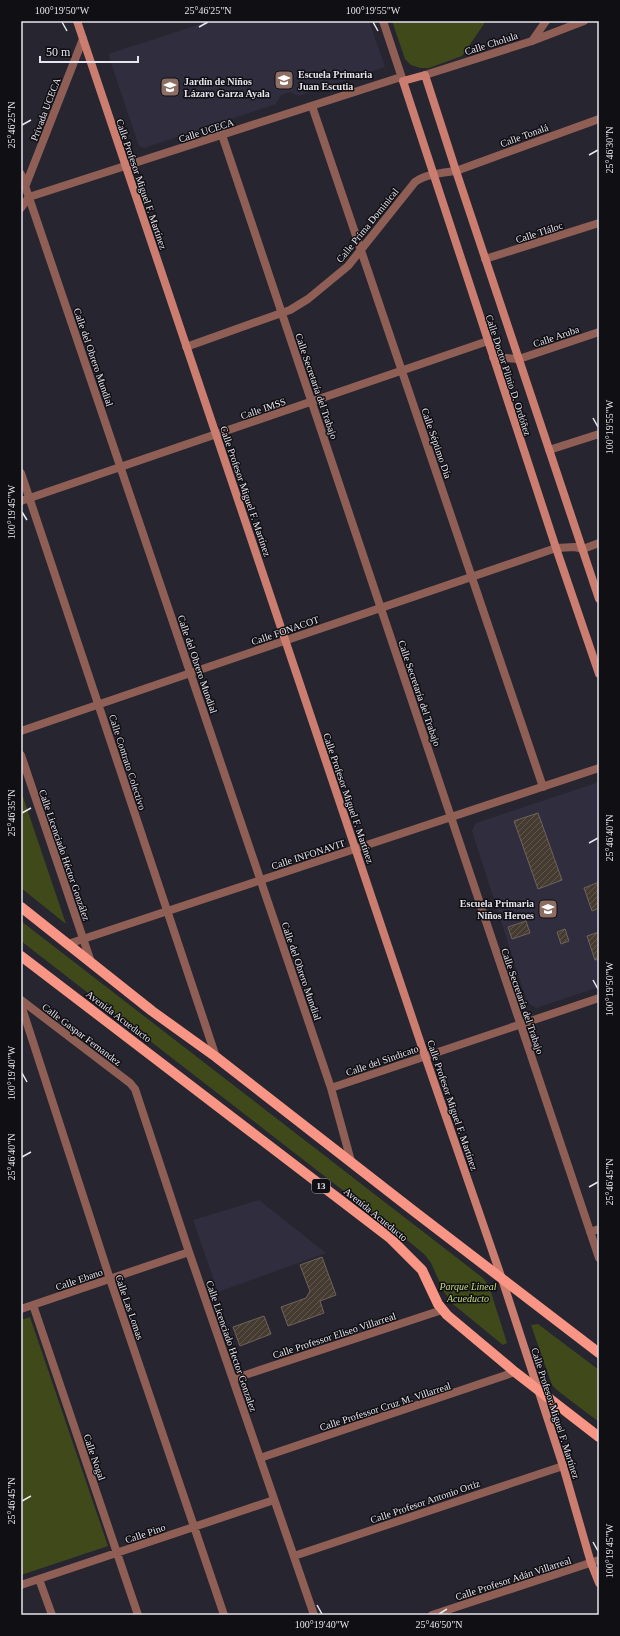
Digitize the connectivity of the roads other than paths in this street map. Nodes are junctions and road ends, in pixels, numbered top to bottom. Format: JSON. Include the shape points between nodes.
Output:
{"nodes":[{"id":1,"x":77,"y":21,"type":"edge"},
{"id":2,"x":383,"y":21,"type":"edge"},
{"id":3,"x":546,"y":21,"type":"edge"},
{"id":4,"x":584,"y":21,"type":"edge"},
{"id":5,"x":83,"y":39,"type":"junction"},
{"id":6,"x":532,"y":40,"type":"junction"},
{"id":7,"x":425,"y":75,"type":"junction"},
{"id":8,"x":402,"y":79,"type":"junction"},
{"id":9,"x":312,"y":106,"type":"junction"},
{"id":10,"x":599,"y":118,"type":"edge"},
{"id":11,"x":222,"y":135,"type":"junction"},
{"id":12,"x":126,"y":166,"type":"junction"},
{"id":13,"x":456,"y":171,"type":"junction"},
{"id":14,"x":21,"y":174,"type":"edge"},
{"id":15,"x":433,"y":175,"type":"junction"},
{"id":16,"x":25,"y":187,"type":"junction"},
{"id":17,"x":29,"y":197,"type":"junction"},
{"id":18,"x":21,"y":208,"type":"edge"},
{"id":19,"x":599,"y":223,"type":"edge"},
{"id":20,"x":361,"y":250,"type":"junction"},
{"id":21,"x":485,"y":260,"type":"junction"},
{"id":22,"x":282,"y":313,"type":"junction"},
{"id":23,"x":599,"y":332,"type":"edge"},
{"id":24,"x":488,"y":341,"type":"junction"},
{"id":25,"x":186,"y":347,"type":"junction"},
{"id":26,"x":493,"y":357,"type":"junction"},
{"id":27,"x":519,"y":359,"type":"junction"},
{"id":28,"x":402,"y":371,"type":"junction"},
{"id":29,"x":311,"y":402,"type":"junction"},
{"id":30,"x":216,"y":434,"type":"junction"},
{"id":31,"x":599,"y":434,"type":"edge"},
{"id":32,"x":549,"y":450,"type":"junction"},
{"id":33,"x":120,"y":467,"type":"junction"},
{"id":34,"x":21,"y":473,"type":"edge"},
{"id":35,"x":30,"y":498,"type":"junction"},
{"id":36,"x":21,"y":501,"type":"edge"},
{"id":37,"x":599,"y":543,"type":"edge"},
{"id":38,"x":556,"y":548,"type":"junction"},
{"id":39,"x":583,"y":549,"type":"junction"},
{"id":40,"x":472,"y":577,"type":"junction"},
{"id":41,"x":599,"y":599,"type":"edge"},
{"id":42,"x":381,"y":608,"type":"junction"},
{"id":43,"x":285,"y":640,"type":"junction"},
{"id":44,"x":190,"y":673,"type":"junction"},
{"id":45,"x":599,"y":674,"type":"edge"},
{"id":46,"x":98,"y":704,"type":"junction"},
{"id":47,"x":21,"y":730,"type":"edge"},
{"id":48,"x":21,"y":755,"type":"edge"},
{"id":49,"x":599,"y":768,"type":"edge"},
{"id":50,"x":543,"y":786,"type":"junction"},
{"id":51,"x":451,"y":817,"type":"junction"},
{"id":52,"x":355,"y":849,"type":"junction"},
{"id":53,"x":261,"y":880,"type":"junction"},
{"id":54,"x":21,"y":907,"type":"edge"},
{"id":55,"x":168,"y":911,"type":"junction"},
{"id":56,"x":83,"y":939,"type":"junction"},
{"id":57,"x":68,"y":944,"type":"junction"},
{"id":58,"x":21,"y":956,"type":"edge"},
{"id":59,"x":91,"y":962,"type":"junction"},
{"id":60,"x":599,"y":998,"type":"edge"},
{"id":61,"x":21,"y":1000,"type":"edge"},
{"id":62,"x":21,"y":1005,"type":"edge"},
{"id":63,"x":520,"y":1024,"type":"junction"},
{"id":64,"x":425,"y":1056,"type":"junction"},
{"id":65,"x":216,"y":1057,"type":"junction"},
{"id":66,"x":130,"y":1083,"type":"joint"},
{"id":67,"x":331,"y":1088,"type":"junction"},
{"id":68,"x":352,"y":1161,"type":"junction"},
{"id":69,"x":599,"y":1229,"type":"edge"},
{"id":70,"x":590,"y":1232,"type":"junction"},
{"id":71,"x":189,"y":1252,"type":"junction"},
{"id":72,"x":599,"y":1258,"type":"edge"},
{"id":73,"x":110,"y":1279,"type":"junction"},
{"id":74,"x":502,"y":1279,"type":"junction"},
{"id":75,"x":33,"y":1305,"type":"junction"},
{"id":76,"x":21,"y":1309,"type":"edge"},
{"id":77,"x":442,"y":1310,"type":"junction"},
{"id":78,"x":599,"y":1353,"type":"edge"},
{"id":79,"x":515,"y":1372,"type":"junction"},
{"id":80,"x":233,"y":1379,"type":"junction"},
{"id":81,"x":537,"y":1389,"type":"junction"},
{"id":82,"x":599,"y":1437,"type":"edge"},
{"id":83,"x":260,"y":1458,"type":"junction"},
{"id":84,"x":563,"y":1466,"type":"junction"},
{"id":85,"x":274,"y":1500,"type":"junction"},
{"id":86,"x":194,"y":1527,"type":"junction"},
{"id":87,"x":117,"y":1552,"type":"junction"},
{"id":88,"x":294,"y":1556,"type":"junction"},
{"id":89,"x":595,"y":1562,"type":"edge"},
{"id":90,"x":39,"y":1579,"type":"junction"},
{"id":91,"x":599,"y":1583,"type":"edge"},
{"id":92,"x":21,"y":1585,"type":"edge"},
{"id":93,"x":52,"y":1615,"type":"edge"},
{"id":94,"x":138,"y":1615,"type":"edge"},
{"id":95,"x":224,"y":1615,"type":"edge"},
{"id":96,"x":314,"y":1615,"type":"edge"},
{"id":97,"x":432,"y":1615,"type":"edge"}],
"edges":[{"from":1,"to":5,"type":"street","name":"Calle Profesor Miguel F. Martínez"},
{"from":2,"to":8,"type":"street"},
{"from":3,"to":6,"type":"street"},
{"from":4,"to":6,"type":"street","name":"Calle Cholula"},
{"from":5,"to":12,"type":"street","name":"Calle Profesor Miguel F. Martínez"},
{"from":5,"to":16,"type":"street","name":"Privada UCECA"},
{"from":6,"to":7,"type":"street","name":"Calle Cholula"},
{"from":7,"to":8,"type":"street","name":"Calle Cholula"},
{"from":7,"to":13,"type":"street","name":"Calle Doctor Plinio D. Ordóñez"},
{"from":8,"to":9,"type":"street","name":"Calle UCECA"},
{"from":8,"to":15,"type":"street","name":"Calle Doctor Plinio D. Ordóñez"},
{"from":9,"to":11,"type":"street","name":"Calle UCECA"},
{"from":9,"to":20,"type":"street","name":"Calle Séptimo Día"},
{"from":10,"to":13,"type":"street","name":"Calle Tonalá"},
{"from":11,"to":12,"type":"street","name":"Calle UCECA"},
{"from":11,"to":22,"type":"street","name":"Calle Secretaría del Trabajo"},
{"from":12,"to":17,"type":"street","name":"Calle UCECA"},
{"from":12,"to":25,"type":"street","name":"Calle Profesor Miguel F. Martínez"},
{"from":13,"to":15,"type":"street","name":"Calle Tonalá"},
{"from":13,"to":21,"type":"street","name":"Calle Doctor Plinio D. Ordóñez"},
{"from":14,"to":16,"type":"street","name":"Calle del Obrero Mundial"},
{"from":15,"to":20,"type":"street","name":"Calle Prima Dominical","via":[[415,182]]},
{"from":15,"to":24,"type":"street","name":"Calle Doctor Plinio D. Ordóñez"},
{"from":16,"to":17,"type":"street","name":"Calle del Obrero Mundial"},
{"from":17,"to":18,"type":"street"},
{"from":17,"to":33,"type":"street","name":"Calle del Obrero Mundial"},
{"from":19,"to":21,"type":"street","name":"Calle Tláloc"},
{"from":20,"to":22,"type":"street","name":"Calle Prima Dominical","via":[[348,266],[308,299]]},
{"from":20,"to":28,"type":"street","name":"Calle Séptimo Día"},
{"from":21,"to":27,"type":"street","name":"Calle Doctor Plinio D. Ordóñez"},
{"from":22,"to":25,"type":"street","name":"Calle Prima Dominical"},
{"from":22,"to":29,"type":"street","name":"Calle Secretaría del Trabajo"},
{"from":23,"to":27,"type":"street","name":"Calle Aruba"},
{"from":24,"to":26,"type":"street","name":"Calle Doctor Plinio D. Ordóñez"},
{"from":24,"to":28,"type":"street","name":"Calle IMSS"},
{"from":25,"to":30,"type":"street","name":"Calle Profesor Miguel F. Martínez"},
{"from":26,"to":27,"type":"street"},
{"from":26,"to":38,"type":"street","name":"Calle Doctor Plinio D. Ordóñez"},
{"from":27,"to":32,"type":"street","name":"Calle Doctor Plinio D. Ordóñez"},
{"from":28,"to":29,"type":"street","name":"Calle IMSS"},
{"from":28,"to":40,"type":"street","name":"Calle Séptimo Día"},
{"from":29,"to":30,"type":"street","name":"Calle IMSS"},
{"from":29,"to":42,"type":"street","name":"Calle Secretaría del Trabajo"},
{"from":30,"to":33,"type":"street","name":"Calle IMSS"},
{"from":30,"to":43,"type":"street","name":"Calle Profesor Miguel F. Martínez"},
{"from":31,"to":32,"type":"street"},
{"from":32,"to":39,"type":"street","name":"Calle Doctor Plinio D. Ordóñez"},
{"from":33,"to":35,"type":"street","name":"Calle IMSS"},
{"from":33,"to":44,"type":"street","name":"Calle del Obrero Mundial"},
{"from":34,"to":35,"type":"street","name":"Calle Contrato Colectivo"},
{"from":35,"to":36,"type":"street","name":"Calle IMSS"},
{"from":35,"to":46,"type":"street","name":"Calle Contrato Colectivo"},
{"from":37,"to":39,"type":"street"},
{"from":38,"to":39,"type":"street","name":"Calle FONACOT"},
{"from":38,"to":40,"type":"street","name":"Calle FONACOT"},
{"from":38,"to":45,"type":"street","name":"Calle Doctor Plinio D. Ordóñez"},
{"from":39,"to":41,"type":"street","name":"Calle Doctor Plinio D. Ordóñez"},
{"from":40,"to":42,"type":"street","name":"Calle FONACOT"},
{"from":40,"to":50,"type":"street","name":"Calle Séptimo Día"},
{"from":42,"to":43,"type":"street","name":"Calle FONACOT"},
{"from":42,"to":51,"type":"street","name":"Calle Secretaría del Trabajo"},
{"from":43,"to":44,"type":"street","name":"Calle FONACOT"},
{"from":43,"to":52,"type":"street","name":"Calle Profesor Miguel F. Martínez"},
{"from":44,"to":46,"type":"street","name":"Calle FONACOT"},
{"from":44,"to":53,"type":"street","name":"Calle del Obrero Mundial"},
{"from":46,"to":47,"type":"street","name":"Calle FONACOT"},
{"from":46,"to":55,"type":"street","name":"Calle Contrato Colectivo"},
{"from":48,"to":56,"type":"street","name":"Calle Licenciado Héctor González"},
{"from":49,"to":50,"type":"street","name":"Calle INFONAVIT"},
{"from":50,"to":51,"type":"street","name":"Calle INFONAVIT"},
{"from":51,"to":52,"type":"street","name":"Calle INFONAVIT"},
{"from":51,"to":63,"type":"street","name":"Calle Secretaría del Trabajo"},
{"from":52,"to":53,"type":"street","name":"Calle INFONAVIT"},
{"from":52,"to":64,"type":"street","name":"Calle Profesor Miguel F. Martínez"},
{"from":53,"to":55,"type":"street","name":"Calle INFONAVIT"},
{"from":53,"to":67,"type":"street","name":"Calle del Obrero Mundial"},
{"from":54,"to":57,"type":"main road"},
{"from":55,"to":56,"type":"street","name":"Calle INFONAVIT"},
{"from":55,"to":65,"type":"street","name":"Calle Contrato Colectivo"},
{"from":56,"to":57,"type":"street","name":"Calle INFONAVIT"},
{"from":56,"to":59,"type":"street","name":"Calle Licenciado Héctor González"},
{"from":57,"to":59,"type":"main road"},
{"from":58,"to":77,"type":"main road","name":"Avenida Acueducto","number":"13","via":[[390,1238],[422,1270]]},
{"from":59,"to":65,"type":"main road","via":[[152,1011]]},
{"from":60,"to":63,"type":"street","name":"Calle del Sindicato"},
{"from":61,"to":66,"type":"street","name":"Calle Gaspar Fernandez"},
{"from":62,"to":73,"type":"street","name":"Calle Las Lomas"},
{"from":63,"to":64,"type":"street","name":"Calle del Sindicato"},
{"from":63,"to":70,"type":"street","name":"Calle Secretaría del Trabajo"},
{"from":64,"to":67,"type":"street","name":"Calle del Sindicato"},
{"from":64,"to":74,"type":"street","name":"Calle Profesor Miguel F. Martínez"},
{"from":65,"to":68,"type":"main road"},
{"from":66,"to":71,"type":"street","name":"Calle Licenciado Hector Gonzalez","via":[[137,1094]]},
{"from":67,"to":68,"type":"street","name":"Calle del Obrero Mundial"},
{"from":68,"to":74,"type":"main road"},
{"from":69,"to":70,"type":"street"},
{"from":70,"to":72,"type":"street","name":"Calle Secretaría del Trabajo"},
{"from":71,"to":73,"type":"street","name":"Calle Ebano"},
{"from":71,"to":80,"type":"street","name":"Calle Licenciado Hector Gonzalez"},
{"from":73,"to":75,"type":"street","name":"Calle Ebano"},
{"from":73,"to":86,"type":"street","name":"Calle Las Lomas"},
{"from":74,"to":78,"type":"main road"},
{"from":74,"to":81,"type":"street","name":"Calle Profesor Miguel F. Martínez"},
{"from":75,"to":76,"type":"street","name":"Calle Ebano"},
{"from":75,"to":87,"type":"street","name":"Calle Nogal"},
{"from":77,"to":79,"type":"main road","name":"Avenida Acueducto","number":"13"},
{"from":77,"to":80,"type":"street","name":"Calle Professor Eliseo Villarreal"},
{"from":79,"to":81,"type":"main road","name":"Avenida Acueducto","number":"13"},
{"from":79,"to":83,"type":"street","name":"Calle Professor Cruz M. Villarreal"},
{"from":80,"to":83,"type":"street","name":"Calle Licenciado Hector Gonzalez"},
{"from":81,"to":82,"type":"main road","name":"Avenida Acueducto","number":"13"},
{"from":81,"to":84,"type":"street","name":"Calle Profesor Miguel F. Martínez"},
{"from":83,"to":85,"type":"street","name":"Calle Licenciado Hector Gonzalez"},
{"from":84,"to":88,"type":"street","name":"Calle Profesor Antonio Ortiz"},
{"from":84,"to":89,"type":"street","name":"Calle Profesor Miguel F. Martínez"},
{"from":85,"to":86,"type":"street","name":"Calle Pino"},
{"from":85,"to":88,"type":"street","name":"Calle Licenciado Hector Gonzalez"},
{"from":86,"to":87,"type":"street","name":"Calle Pino"},
{"from":86,"to":95,"type":"street","name":"Calle Las Lomas"},
{"from":87,"to":90,"type":"street","name":"Calle Pino"},
{"from":87,"to":94,"type":"street","name":"Calle Nogal"},
{"from":88,"to":96,"type":"street","name":"Calle Licenciado Hector Gonzalez"},
{"from":89,"to":91,"type":"street","name":"Calle Profesor Miguel F. Martínez"},
{"from":89,"to":97,"type":"street","name":"Calle Profesor Adán Villarreal"},
{"from":90,"to":92,"type":"street","name":"Calle Pino"},
{"from":90,"to":93,"type":"street"}]}
